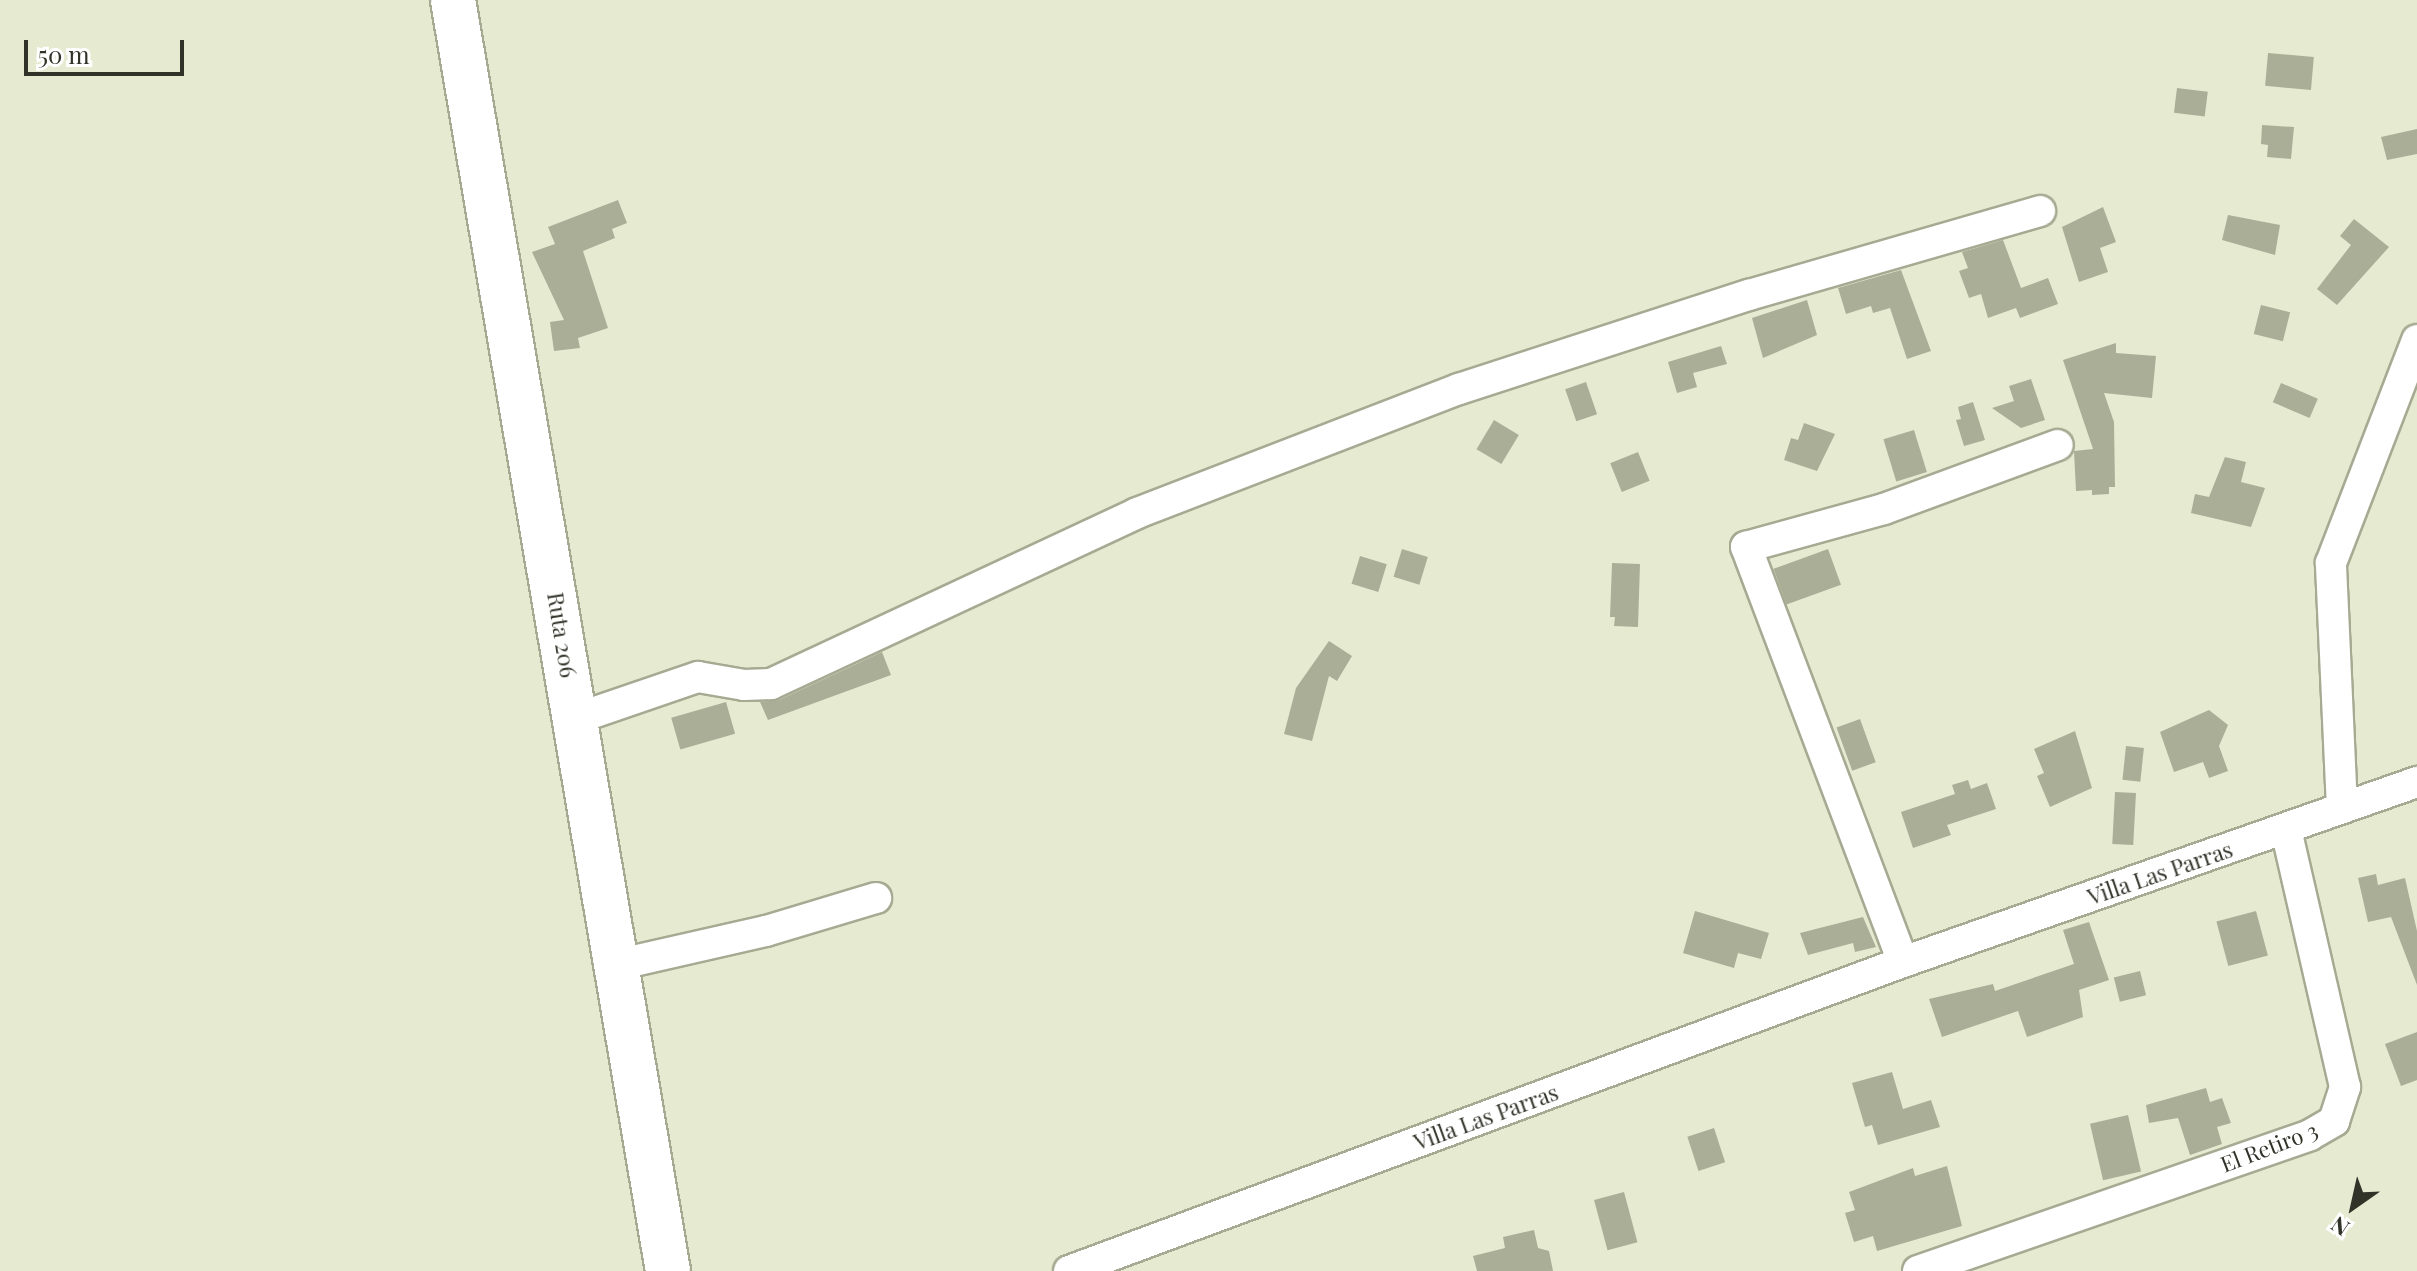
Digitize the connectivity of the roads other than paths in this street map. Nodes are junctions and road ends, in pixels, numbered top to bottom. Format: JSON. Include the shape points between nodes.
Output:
{"nodes":[{"id":1,"x":453,"y":0,"type":"edge"},
{"id":2,"x":2040,"y":211,"type":"dead end"},
{"id":3,"x":2417,"y":340,"type":"edge"},
{"id":4,"x":2058,"y":445,"type":"dead end"},
{"id":5,"x":575,"y":719,"type":"junction"},
{"id":6,"x":2417,"y":782,"type":"edge"},
{"id":7,"x":2342,"y":808,"type":"junction"},
{"id":8,"x":2286,"y":829,"type":"junction"},
{"id":9,"x":876,"y":898,"type":"dead end"},
{"id":10,"x":1903,"y":962,"type":"junction"},
{"id":11,"x":616,"y":965,"type":"junction"},
{"id":12,"x":668,"y":1271,"type":"edge"},
{"id":13,"x":1069,"y":1271,"type":"edge"},
{"id":14,"x":1918,"y":1271,"type":"edge"}],
"edges":[{"from":1,"to":5,"type":"highway","name":"Ruta 206"},
{"from":2,"to":5,"type":"street","via":[[1749,295],[1459,389],[1137,513],[771,684],[698,677]]},
{"from":3,"to":7,"type":"street","via":[[2331,563]]},
{"from":4,"to":10,"type":"street","via":[[1884,509],[1746,547]]},
{"from":5,"to":11,"type":"highway","name":"Ruta 206"},
{"from":6,"to":7,"type":"street","name":"Villa Las Parras"},
{"from":7,"to":8,"type":"street","name":"Villa Las Parras"},
{"from":8,"to":10,"type":"street","name":"Villa Las Parras"},
{"from":8,"to":14,"type":"street","name":"El Retiro 3","via":[[2345,1087],[2334,1121],[2310,1135]]},
{"from":9,"to":11,"type":"street","via":[[766,931]]},
{"from":10,"to":13,"type":"street","name":"Villa Las Parras"},
{"from":11,"to":12,"type":"highway","name":"Ruta 206"}]}
